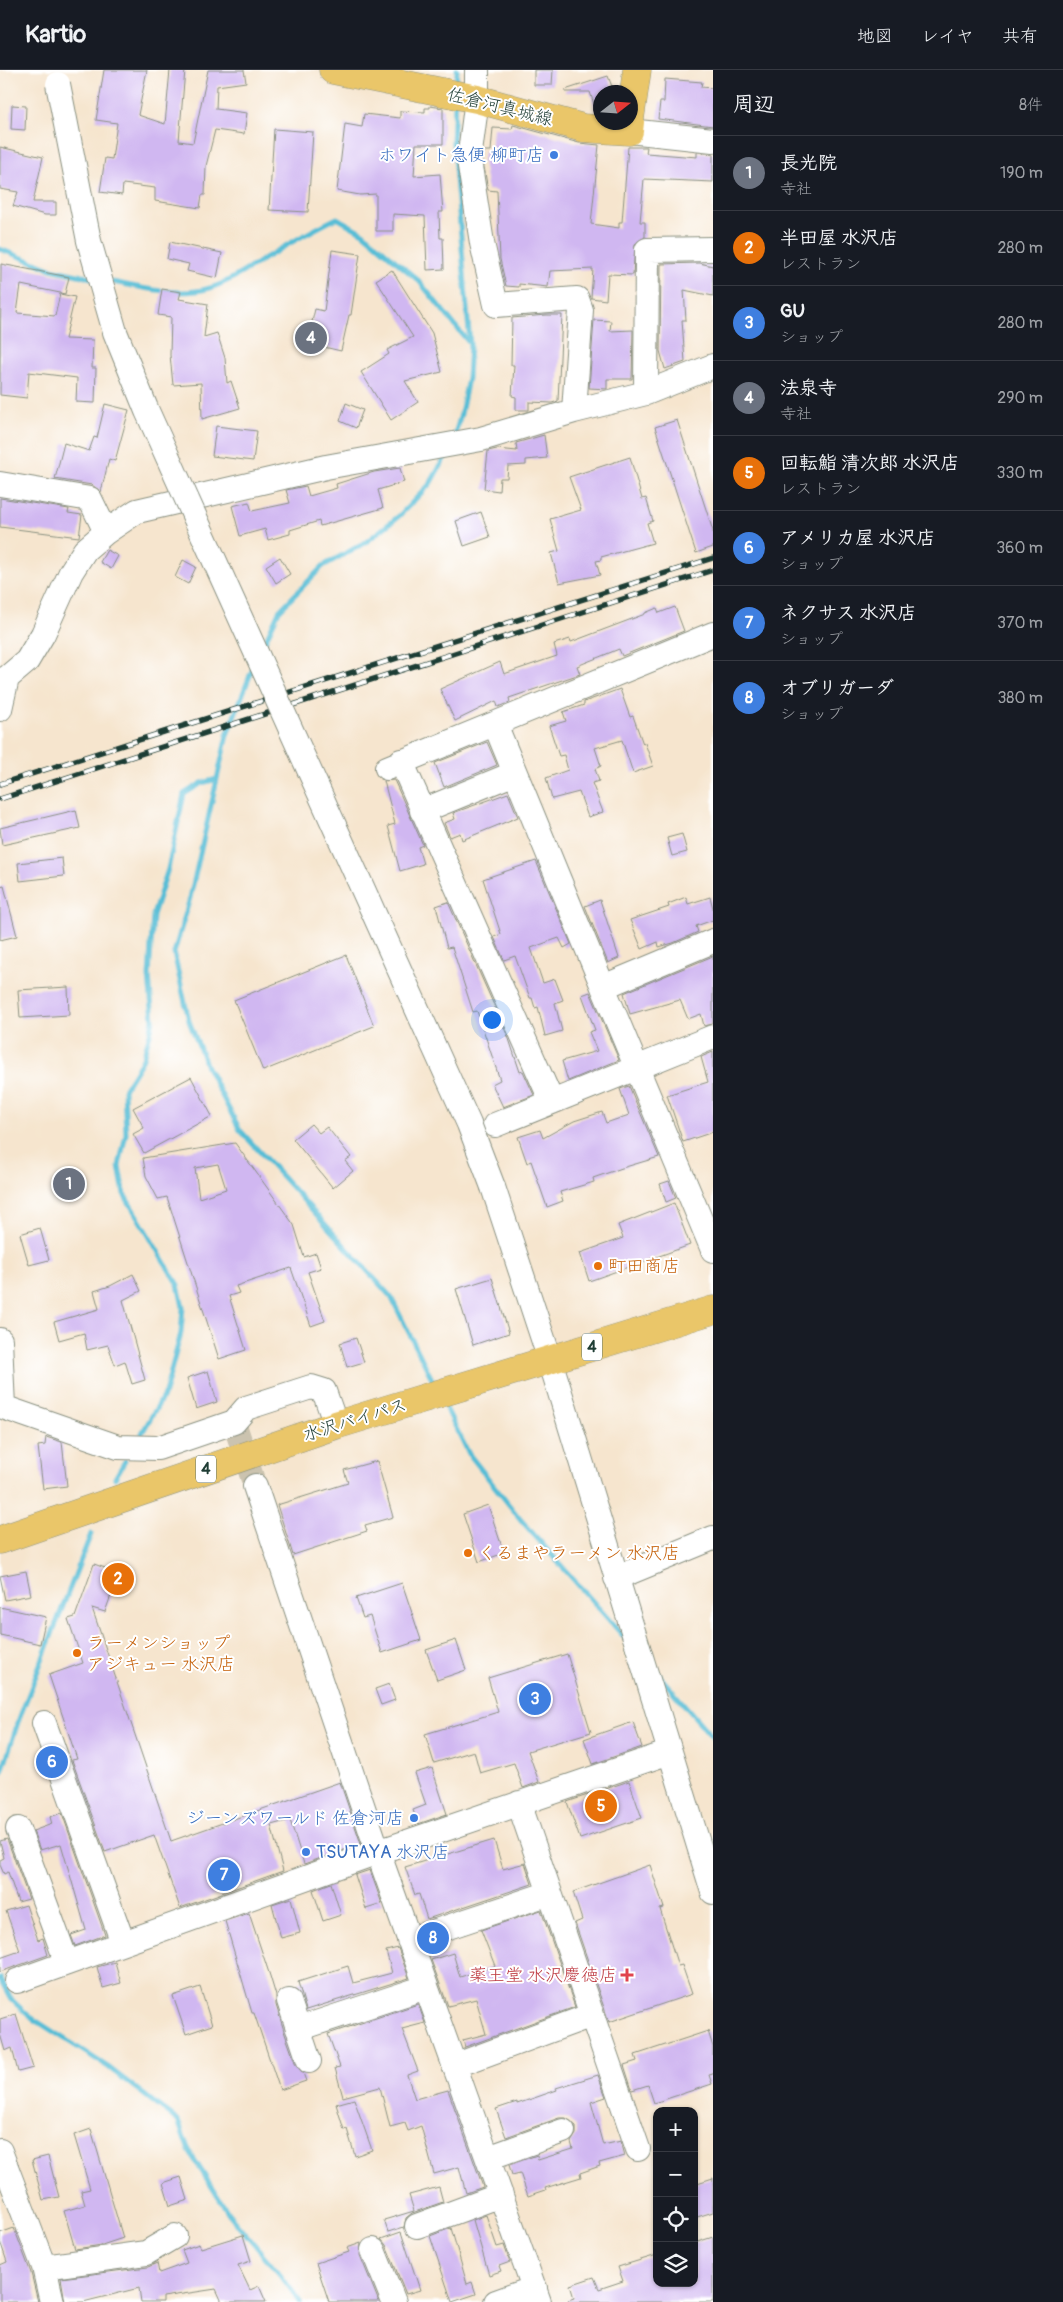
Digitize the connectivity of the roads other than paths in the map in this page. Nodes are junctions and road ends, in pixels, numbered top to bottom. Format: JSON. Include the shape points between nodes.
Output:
{"nodes":[{"id":1,"x":334,"y":70,"type":"edge"},
{"id":2,"x":477,"y":70,"type":"edge"},
{"id":3,"x":637,"y":70,"type":"edge"},
{"id":4,"x":58,"y":77,"type":"edge"},
{"id":5,"x":635,"y":85,"type":"edge"},
{"id":6,"x":477,"y":99,"type":"junction"},
{"id":7,"x":638,"y":126,"type":"edge"},
{"id":8,"x":593,"y":127,"type":"edge"},
{"id":9,"x":713,"y":140,"type":"edge"},
{"id":10,"x":713,"y":249,"type":"edge"},
{"id":11,"x":713,"y":366,"type":"edge"},
{"id":12,"x":646,"y":393,"type":"junction"},
{"id":13,"x":574,"y":411,"type":"junction"},
{"id":14,"x":0,"y":484,"type":"edge"},
{"id":15,"x":106,"y":532,"type":"junction"},
{"id":16,"x":713,"y":634,"type":"edge"},
{"id":17,"x":4,"y":679,"type":"edge"},
{"id":18,"x":0,"y":710,"type":"edge"},
{"id":19,"x":495,"y":724,"type":"junction"},
{"id":20,"x":515,"y":773,"type":"junction"},
{"id":21,"x":422,"y":811,"type":"junction"},
{"id":22,"x":713,"y":941,"type":"edge"},
{"id":23,"x":603,"y":987,"type":"junction"},
{"id":24,"x":713,"y":1037,"type":"edge"},
{"id":25,"x":638,"y":1067,"type":"junction"},
{"id":26,"x":552,"y":1102,"type":"junction"},
{"id":27,"x":495,"y":1125,"type":"dead end"},
{"id":28,"x":713,"y":1250,"type":"edge"},
{"id":29,"x":713,"y":1310,"type":"edge"},
{"id":30,"x":0,"y":1340,"type":"edge"},
{"id":31,"x":550,"y":1360,"type":"junction"},
{"id":32,"x":1,"y":1406,"type":"edge"},
{"id":33,"x":336,"y":1425,"type":"junction"},
{"id":34,"x":255,"y":1486,"type":"tunnel mouth"},
{"id":35,"x":713,"y":1538,"type":"edge"},
{"id":36,"x":0,"y":1540,"type":"edge"},
{"id":37,"x":616,"y":1578,"type":"junction"},
{"id":38,"x":44,"y":1723,"type":"dead end"},
{"id":39,"x":670,"y":1752,"type":"junction"},
{"id":40,"x":519,"y":1802,"type":"junction"},
{"id":41,"x":18,"y":1830,"type":"dead end"},
{"id":42,"x":378,"y":1852,"type":"junction"},
{"id":43,"x":713,"y":1892,"type":"edge"},
{"id":44,"x":550,"y":1893,"type":"junction"},
{"id":45,"x":410,"y":1940,"type":"junction"},
{"id":46,"x":123,"y":1943,"type":"junction"},
{"id":47,"x":67,"y":1963,"type":"junction"},
{"id":48,"x":17,"y":1981,"type":"dead end"},
{"id":49,"x":426,"y":1987,"type":"junction"},
{"id":50,"x":289,"y":2001,"type":"dead end"},
{"id":51,"x":592,"y":2015,"type":"junction"},
{"id":52,"x":298,"y":2029,"type":"junction"},
{"id":53,"x":309,"y":2061,"type":"dead end"},
{"id":54,"x":454,"y":2066,"type":"junction"},
{"id":55,"x":563,"y":2131,"type":"dead end"},
{"id":56,"x":638,"y":2150,"type":"dead end"},
{"id":57,"x":0,"y":2151,"type":"edge"},
{"id":58,"x":488,"y":2158,"type":"junction"},
{"id":59,"x":501,"y":2195,"type":"junction"},
{"id":60,"x":417,"y":2226,"type":"dead end"},
{"id":61,"x":175,"y":2236,"type":"dead end"},
{"id":62,"x":373,"y":2250,"type":"dead end"},
{"id":63,"x":44,"y":2267,"type":"junction"},
{"id":64,"x":537,"y":2295,"type":"edge"},
{"id":65,"x":52,"y":2302,"type":"edge"},
{"id":66,"x":394,"y":2302,"type":"edge"},
{"id":67,"x":496,"y":2302,"type":"edge"}],
"edges":[{"from":1,"to":6,"type":"main road","name":"佐倉河真城線"},
{"from":2,"to":6,"type":"street"},
{"from":3,"to":5,"type":"main road"},
{"from":4,"to":31,"type":"street","bridge":true,"via":[[88,241],[115,332],[151,420],[468,1124],[493,1187]]},
{"from":6,"to":8,"type":"main road","name":"佐倉河真城線","via":[[583,128]]},
{"from":6,"to":13,"type":"street","via":[[469,160],[496,306],[577,299],[581,310]]},
{"from":7,"to":9,"type":"street"},
{"from":10,"to":12,"type":"street","via":[[647,250]]},
{"from":11,"to":12,"type":"street"},
{"from":12,"to":13,"type":"street"},
{"from":13,"to":15,"type":"street","via":[[474,440],[326,468],[137,511]]},
{"from":14,"to":15,"type":"street","via":[[90,499]]},
{"from":15,"to":17,"type":"street","via":[[85,550],[71,572],[43,634],[26,661]]},
{"from":16,"to":19,"type":"street"},
{"from":17,"to":18,"type":"street"},
{"from":19,"to":20,"type":"street"},
{"from":19,"to":21,"type":"street","via":[[394,765]]},
{"from":20,"to":21,"type":"street"},
{"from":20,"to":23,"type":"street"},
{"from":21,"to":26,"type":"street"},
{"from":22,"to":23,"type":"street"},
{"from":23,"to":25,"type":"street"},
{"from":24,"to":25,"type":"street"},
{"from":25,"to":26,"type":"street"},
{"from":25,"to":28,"type":"street"},
{"from":26,"to":27,"type":"street"},
{"from":29,"to":31,"type":"main road","name":"水沢バイパス","number":"4"},
{"from":30,"to":32,"type":"street"},
{"from":31,"to":33,"type":"main road","name":"水沢バイパス","number":"4"},
{"from":31,"to":37,"type":"street"},
{"from":32,"to":33,"type":"street","via":[[118,1447],[158,1448],[234,1422],[246,1408],[311,1387],[324,1391]]},
{"from":33,"to":36,"type":"main road","name":"水沢バイパス","number":"4"},
{"from":34,"to":42,"type":"street"},
{"from":35,"to":37,"type":"street"},
{"from":37,"to":39,"type":"street"},
{"from":38,"to":46,"type":"street"},
{"from":39,"to":40,"type":"street"},
{"from":39,"to":43,"type":"street"},
{"from":40,"to":42,"type":"street"},
{"from":40,"to":44,"type":"street"},
{"from":41,"to":47,"type":"street"},
{"from":42,"to":45,"type":"street"},
{"from":42,"to":46,"type":"street"},
{"from":44,"to":45,"type":"street"},
{"from":44,"to":51,"type":"street"},
{"from":45,"to":49,"type":"street"},
{"from":46,"to":47,"type":"street"},
{"from":47,"to":48,"type":"street"},
{"from":49,"to":52,"type":"street"},
{"from":49,"to":54,"type":"street"},
{"from":50,"to":52,"type":"street"},
{"from":51,"to":54,"type":"street"},
{"from":51,"to":56,"type":"street"},
{"from":52,"to":53,"type":"street"},
{"from":54,"to":58,"type":"street"},
{"from":55,"to":58,"type":"street"},
{"from":57,"to":63,"type":"street"},
{"from":58,"to":59,"type":"street"},
{"from":59,"to":60,"type":"street"},
{"from":59,"to":64,"type":"street"},
{"from":61,"to":63,"type":"street","via":[[146,2253]]},
{"from":62,"to":66,"type":"street"},
{"from":63,"to":65,"type":"street"},
{"from":64,"to":67,"type":"street"}]}
